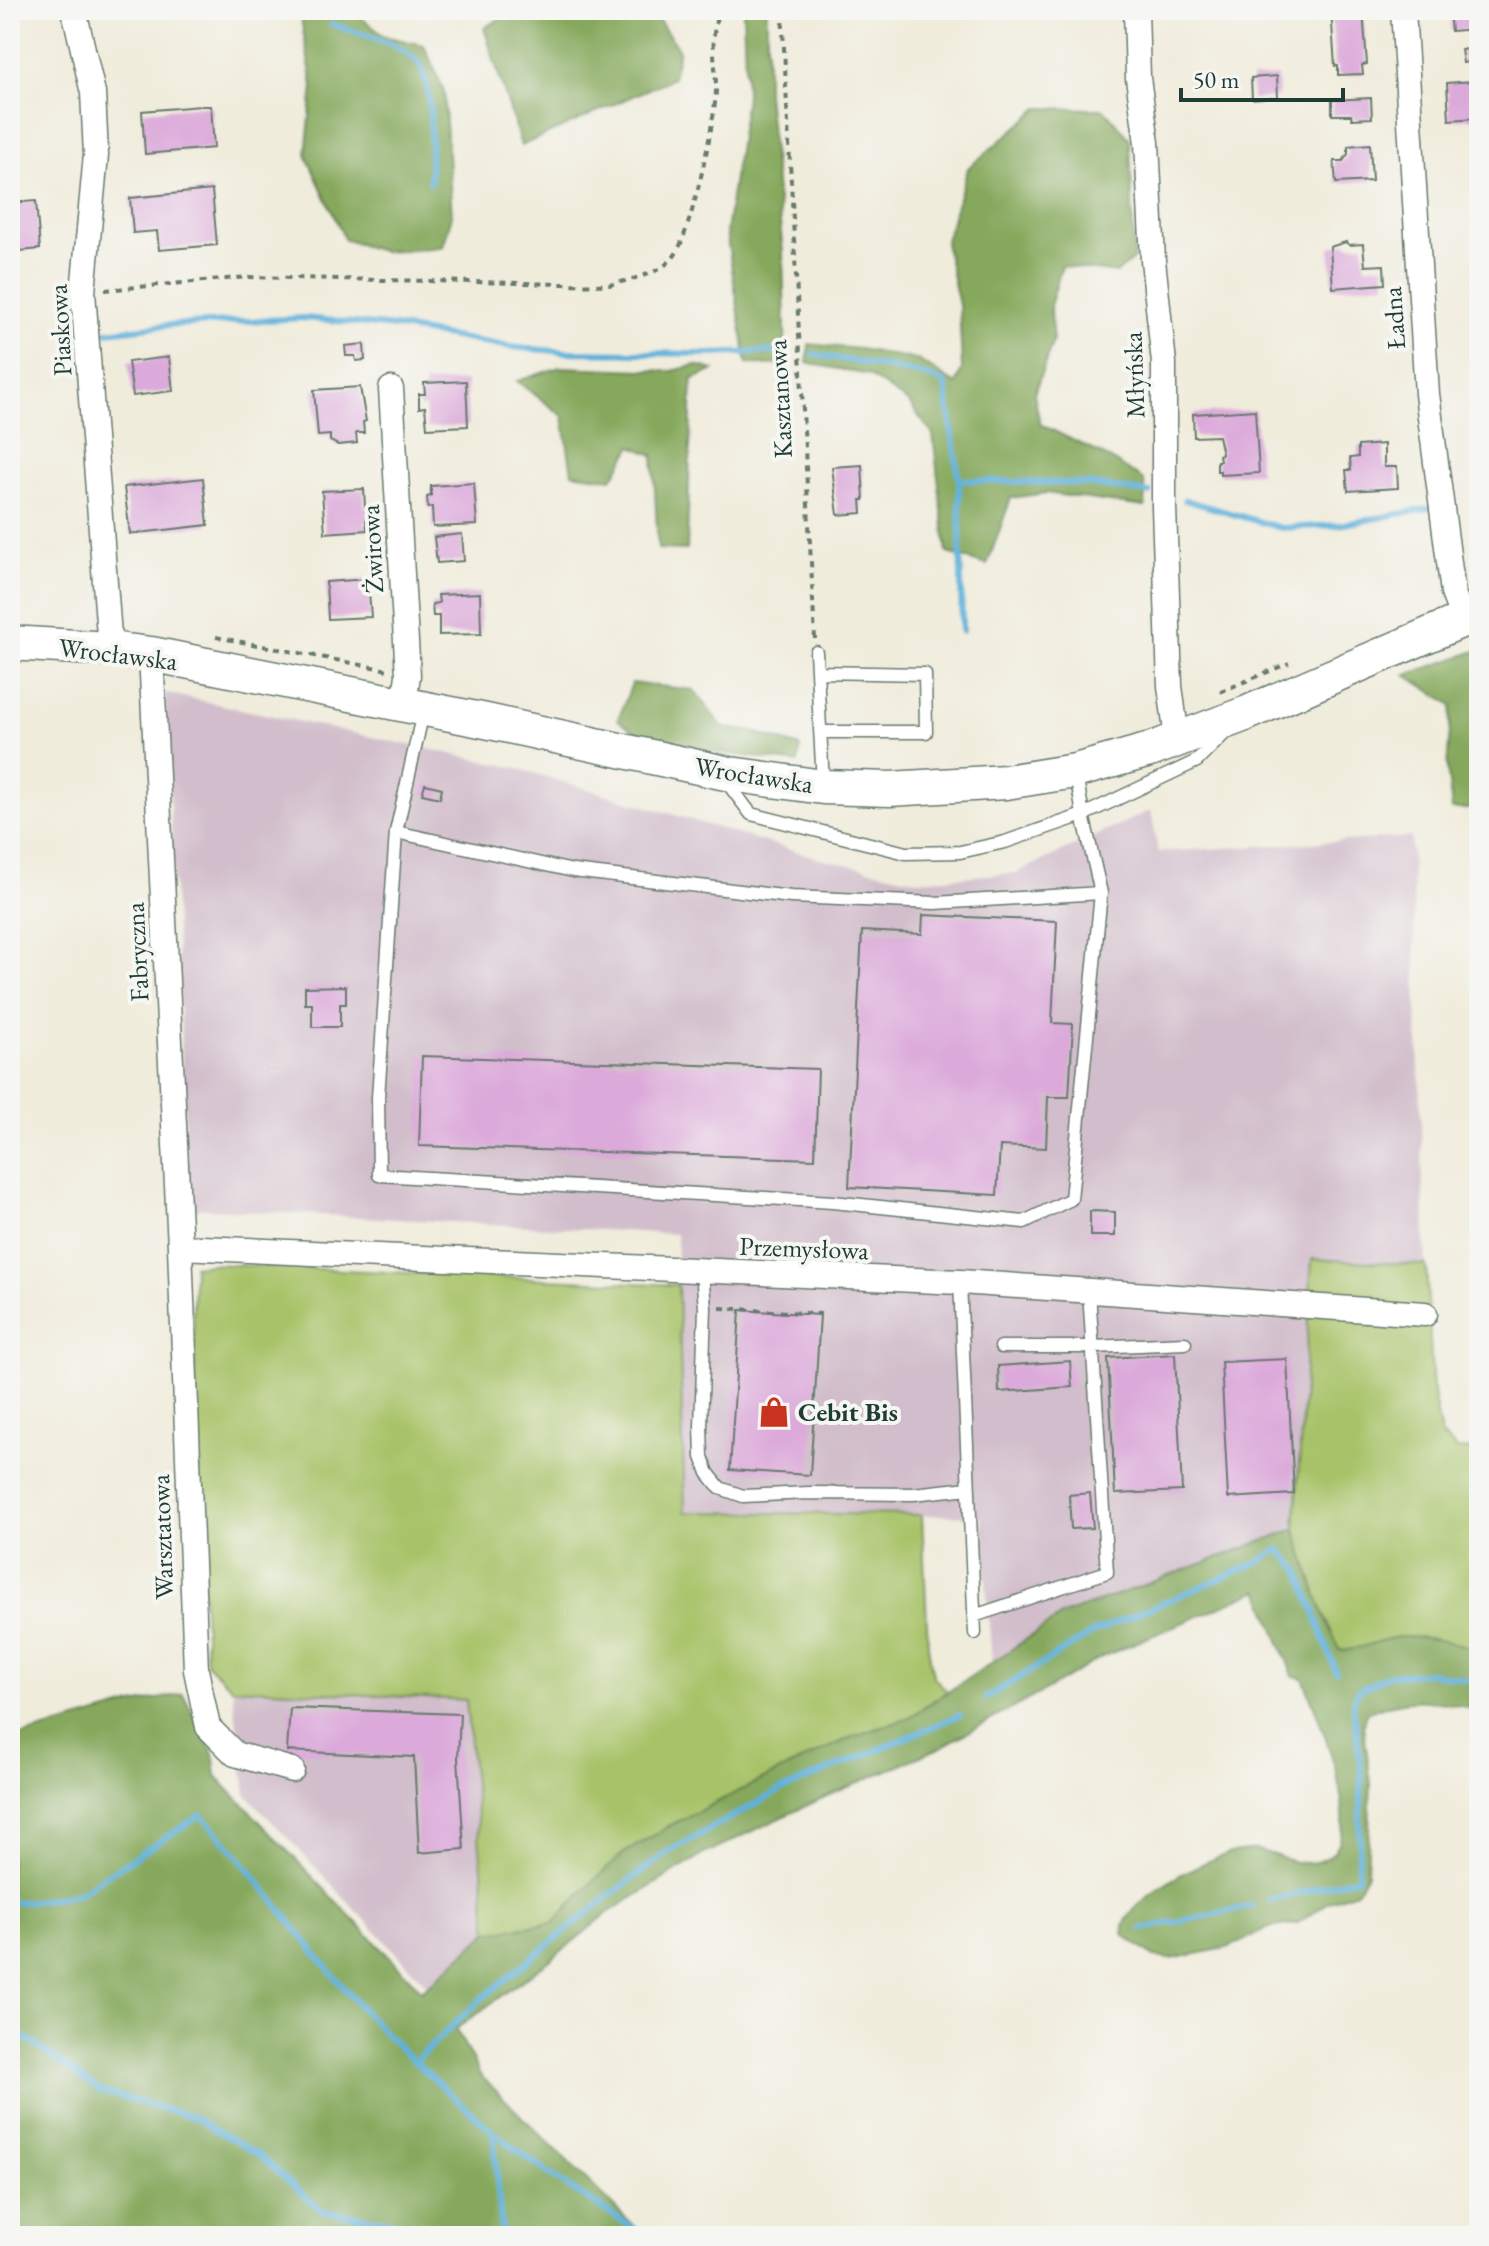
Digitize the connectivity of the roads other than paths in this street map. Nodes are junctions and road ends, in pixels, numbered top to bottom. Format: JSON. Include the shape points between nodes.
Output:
{"nodes":[{"id":1,"x":74,"y":10,"type":"edge"},
{"id":2,"x":1136,"y":10,"type":"edge"},
{"id":3,"x":1403,"y":10,"type":"edge"},
{"id":4,"x":391,"y":389,"type":"dead end"},
{"id":5,"x":1471,"y":616,"type":"edge"},
{"id":6,"x":10,"y":643,"type":"edge"},
{"id":7,"x":110,"y":649,"type":"junction"},
{"id":8,"x":816,"y":652,"type":"road end"},
{"id":9,"x":151,"y":654,"type":"junction"},
{"id":10,"x":817,"y":672,"type":"junction"},
{"id":11,"x":412,"y":696,"type":"junction"},
{"id":12,"x":1245,"y":714,"type":"junction"},
{"id":13,"x":820,"y":732,"type":"junction"},
{"id":14,"x":1177,"y":739,"type":"junction"},
{"id":15,"x":1075,"y":771,"type":"junction"},
{"id":16,"x":720,"y":772,"type":"junction"},
{"id":17,"x":823,"y":787,"type":"junction"},
{"id":18,"x":1083,"y":815,"type":"junction"},
{"id":19,"x":396,"y":832,"type":"junction"},
{"id":20,"x":1101,"y":893,"type":"junction"},
{"id":21,"x":180,"y":1247,"type":"junction"},
{"id":22,"x":702,"y":1272,"type":"junction"},
{"id":23,"x":960,"y":1282,"type":"junction"},
{"id":24,"x":1089,"y":1291,"type":"junction"},
{"id":25,"x":1425,"y":1314,"type":"dead end"},
{"id":26,"x":1185,"y":1343,"type":"dead end"},
{"id":27,"x":1001,"y":1347,"type":"dead end"},
{"id":28,"x":1093,"y":1347,"type":"junction"},
{"id":29,"x":969,"y":1488,"type":"junction"},
{"id":30,"x":974,"y":1616,"type":"junction"},
{"id":31,"x":975,"y":1633,"type":"dead end"},
{"id":32,"x":292,"y":1770,"type":"dead end"}],
"edges":[{"from":1,"to":7,"type":"street","name":"Piaskowa","via":[[93,93],[96,155],[83,292]]},
{"from":2,"to":14,"type":"street","name":"Młyńska","via":[[1164,363],[1170,686]]},
{"from":3,"to":5,"type":"street","name":"Ładna","via":[[1427,394],[1453,593]]},
{"from":4,"to":11,"type":"street","name":"Żwirowa"},
{"from":5,"to":12,"type":"main road","name":"Wrocławska"},
{"from":6,"to":7,"type":"main road","name":"Wrocławska"},
{"from":7,"to":9,"type":"main road","name":"Wrocławska"},
{"from":8,"to":10,"type":"lane"},
{"from":9,"to":11,"type":"main road","name":"Wrocławska"},
{"from":9,"to":21,"type":"street","name":"Fabryczna"},
{"from":10,"to":13,"type":"lane"},
{"from":10,"to":13,"type":"lane","via":[[925,674],[926,732]]},
{"from":11,"to":16,"type":"main road","name":"Wrocławska"},
{"from":11,"to":19,"type":"lane"},
{"from":12,"to":14,"type":"main road","name":"Wrocławska"},
{"from":12,"to":18,"type":"lane","via":[[1197,761]]},
{"from":13,"to":17,"type":"lane"},
{"from":14,"to":15,"type":"main road","name":"Wrocławska"},
{"from":15,"to":17,"type":"main road","name":"Wrocławska","via":[[962,786]]},
{"from":15,"to":18,"type":"lane"},
{"from":16,"to":17,"type":"main road","name":"Wrocławska"},
{"from":16,"to":18,"type":"lane","via":[[751,814],[906,853],[960,852]]},
{"from":18,"to":20,"type":"lane"},
{"from":19,"to":20,"type":"lane","via":[[573,871],[791,897],[935,903]]},
{"from":19,"to":20,"type":"lane","via":[[378,1098],[379,1175],[833,1202],[1024,1222],[1071,1199]]},
{"from":21,"to":22,"type":"street","name":"Przemysłowa"},
{"from":21,"to":32,"type":"street","name":"Warsztatowa","via":[[196,1670],[208,1727],[235,1754]]},
{"from":22,"to":23,"type":"street","name":"Przemysłowa"},
{"from":22,"to":29,"type":"lane","via":[[702,1457],[720,1488],[743,1496],[913,1494]]},
{"from":23,"to":24,"type":"street","name":"Przemysłowa"},
{"from":23,"to":29,"type":"lane"},
{"from":24,"to":25,"type":"street","name":"Przemysłowa"},
{"from":24,"to":28,"type":"lane"},
{"from":26,"to":28,"type":"lane"},
{"from":27,"to":28,"type":"lane"},
{"from":28,"to":30,"type":"lane","via":[[1107,1572]]},
{"from":29,"to":30,"type":"lane"},
{"from":30,"to":31,"type":"lane"}]}
